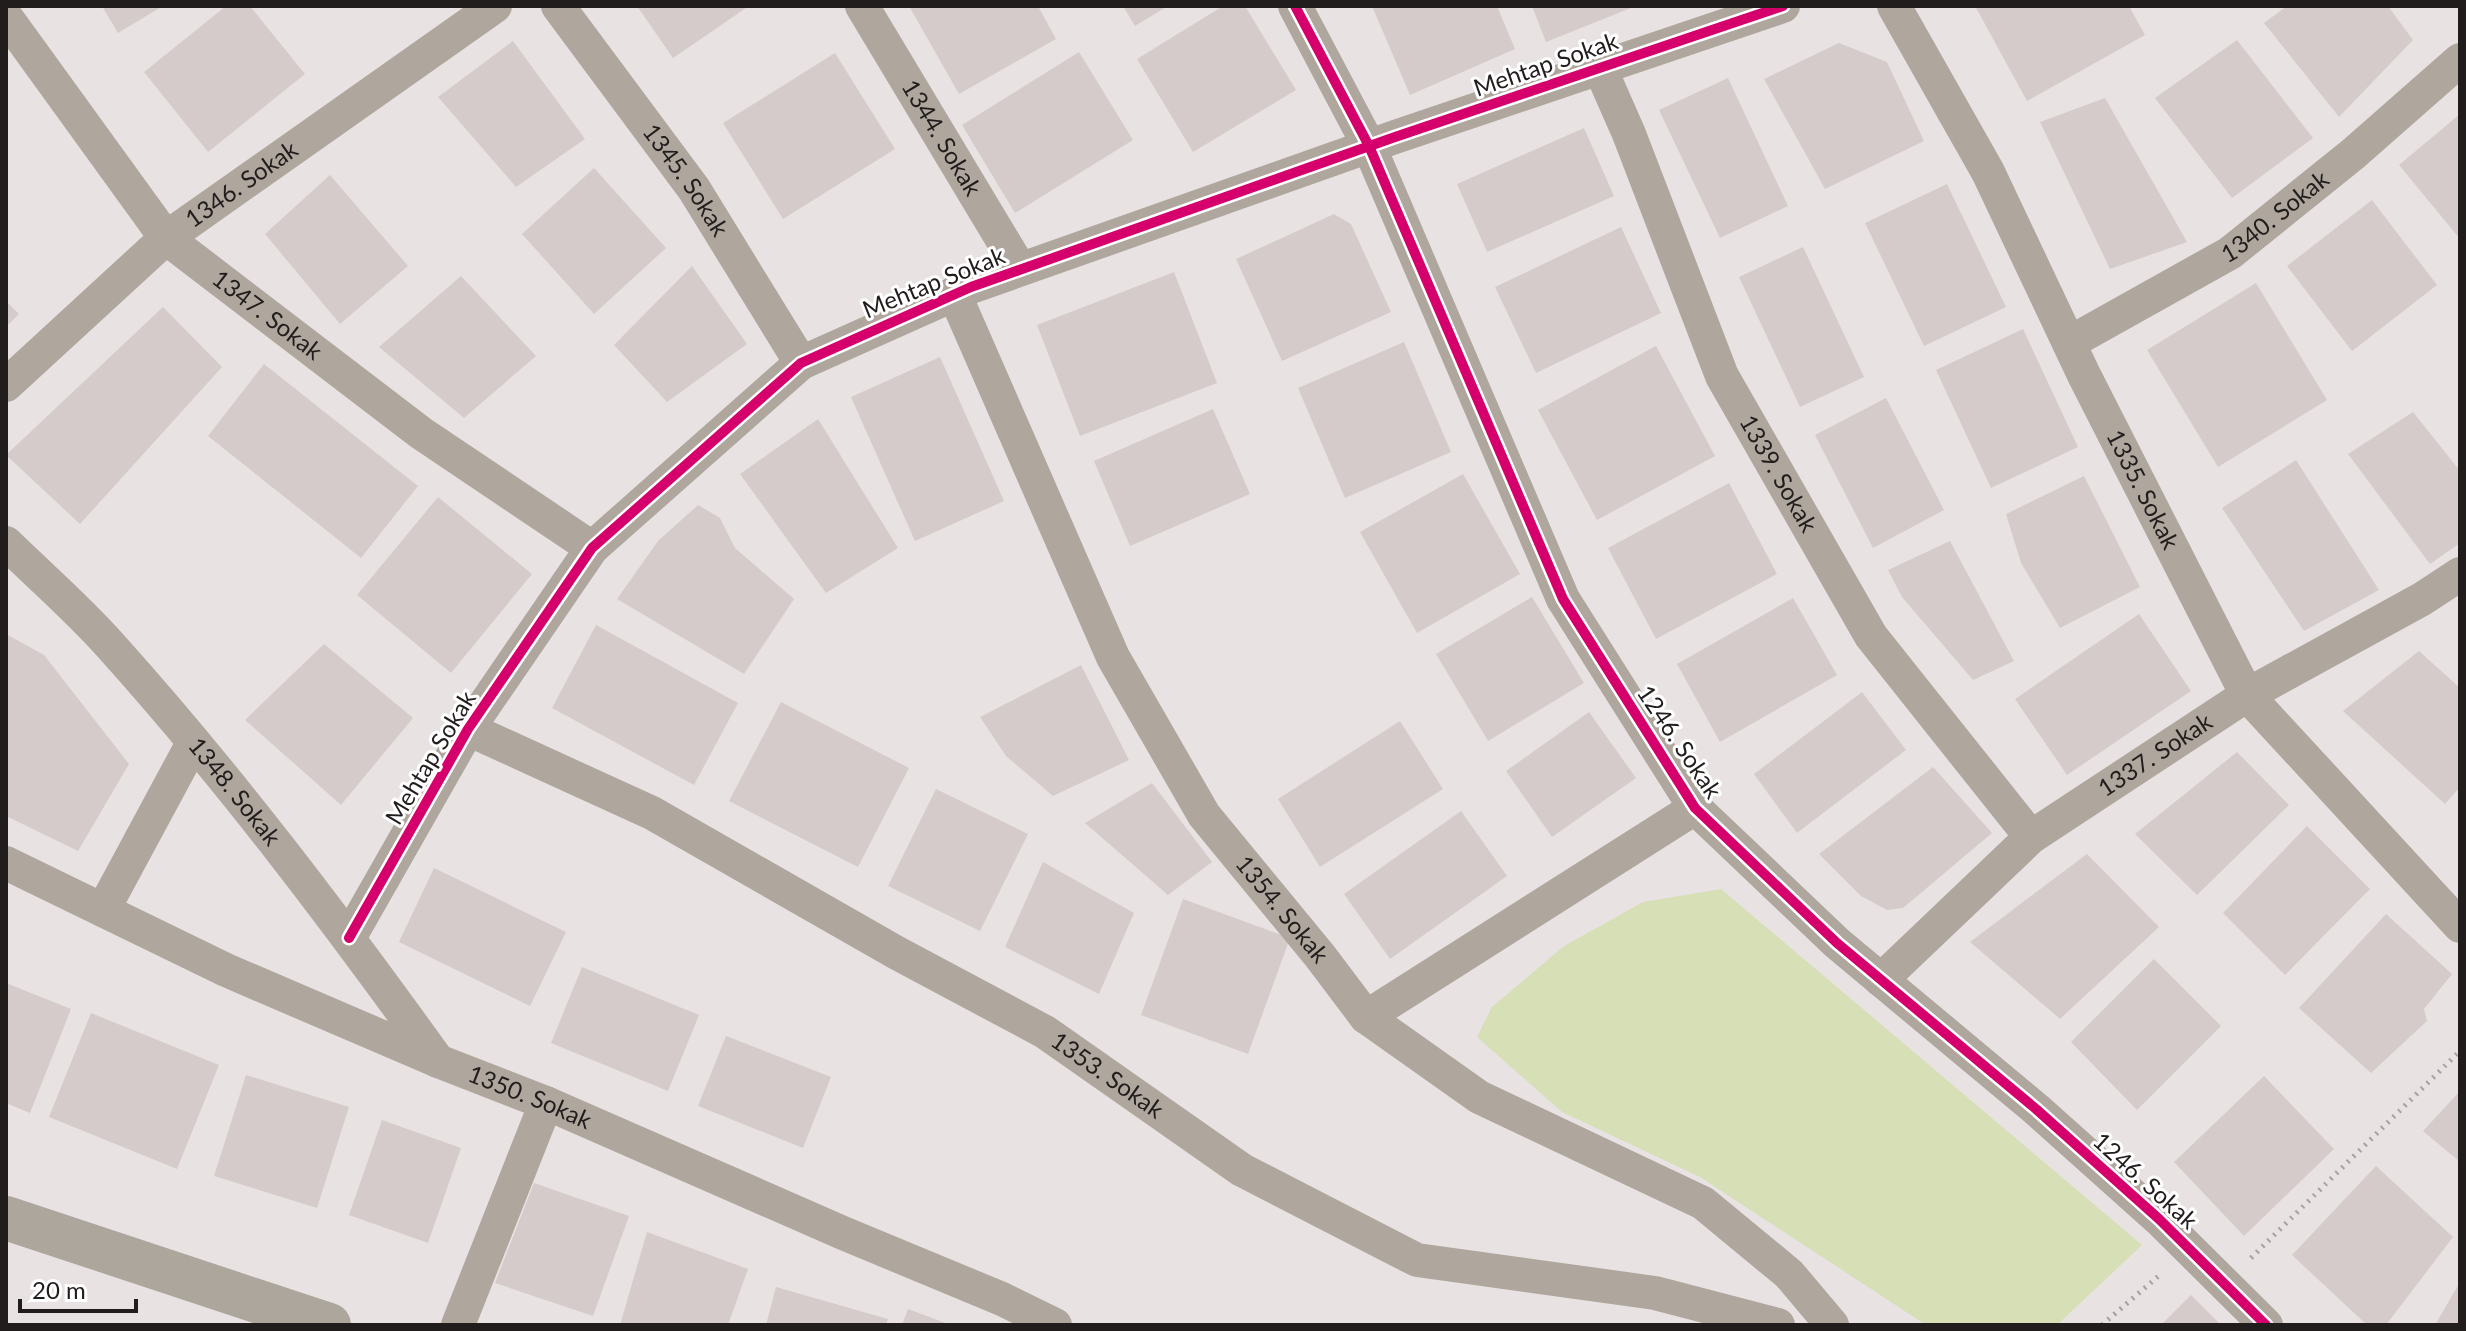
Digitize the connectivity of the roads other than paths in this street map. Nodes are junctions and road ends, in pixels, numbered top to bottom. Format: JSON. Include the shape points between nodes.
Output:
{"nodes":[{"id":1,"x":495,"y":6,"type":"edge"},
{"id":2,"x":558,"y":6,"type":"edge"},
{"id":3,"x":862,"y":6,"type":"edge"},
{"id":4,"x":1295,"y":6,"type":"edge"},
{"id":5,"x":1783,"y":6,"type":"edge"},
{"id":6,"x":1894,"y":6,"type":"edge"},
{"id":7,"x":6,"y":17,"type":"edge"},
{"id":8,"x":2460,"y":60,"type":"edge"},
{"id":9,"x":1600,"y":68,"type":"junction"},
{"id":10,"x":1369,"y":146,"type":"junction"},
{"id":11,"x":166,"y":238,"type":"junction"},
{"id":12,"x":1020,"y":269,"type":"junction"},
{"id":13,"x":954,"y":293,"type":"junction"},
{"id":14,"x":2069,"y":343,"type":"junction"},
{"id":15,"x":801,"y":363,"type":"junction"},
{"id":16,"x":6,"y":385,"type":"edge"},
{"id":17,"x":6,"y":543,"type":"edge"},
{"id":18,"x":592,"y":548,"type":"junction"},
{"id":19,"x":2460,"y":574,"type":"edge"},
{"id":20,"x":2247,"y":695,"type":"junction"},
{"id":21,"x":468,"y":729,"type":"junction"},
{"id":22,"x":193,"y":743,"type":"junction"},
{"id":23,"x":1695,"y":808,"type":"junction"},
{"id":24,"x":2031,"y":837,"type":"junction"},
{"id":25,"x":6,"y":863,"type":"edge"},
{"id":26,"x":103,"y":910,"type":"junction"},
{"id":27,"x":2460,"y":926,"type":"edge"},
{"id":28,"x":349,"y":938,"type":"junction"},
{"id":29,"x":1881,"y":980,"type":"junction"},
{"id":30,"x":1366,"y":1017,"type":"junction"},
{"id":31,"x":438,"y":1061,"type":"junction"},
{"id":32,"x":546,"y":1103,"type":"junction"},
{"id":33,"x":6,"y":1218,"type":"edge"},
{"id":34,"x":329,"y":1325,"type":"edge"},
{"id":35,"x":458,"y":1325,"type":"edge"},
{"id":36,"x":1055,"y":1325,"type":"edge"},
{"id":37,"x":1778,"y":1325,"type":"edge"},
{"id":38,"x":1832,"y":1325,"type":"edge"},
{"id":39,"x":2266,"y":1325,"type":"edge"}],
"edges":[{"from":1,"to":11,"type":"street","name":"1346. Sokak"},
{"from":2,"to":15,"type":"street","name":"1345. Sokak","via":[[694,189]]},
{"from":3,"to":12,"type":"street","name":"1344. Sokak"},
{"from":4,"to":10,"type":"street","name":"1246. Sokak"},
{"from":5,"to":9,"type":"street","name":"Mehtap Sokak"},
{"from":6,"to":14,"type":"street","name":"1335. Sokak","via":[[1988,172]]},
{"from":7,"to":11,"type":"street","name":"1347. Sokak"},
{"from":8,"to":14,"type":"street","name":"1340. Sokak","via":[[2230,253]]},
{"from":9,"to":10,"type":"street","name":"Mehtap Sokak"},
{"from":9,"to":24,"type":"street","name":"1339. Sokak","via":[[1722,376],[1871,636]]},
{"from":10,"to":12,"type":"street","name":"Mehtap Sokak"},
{"from":10,"to":23,"type":"street","name":"1246. Sokak","via":[[1563,599]]},
{"from":11,"to":16,"type":"street","name":"1346. Sokak"},
{"from":11,"to":18,"type":"street","name":"1347. Sokak","via":[[421,433]]},
{"from":12,"to":13,"type":"street","name":"Mehtap Sokak"},
{"from":13,"to":15,"type":"street","name":"Mehtap Sokak"},
{"from":13,"to":30,"type":"street","name":"1354. Sokak","via":[[1113,657],[1204,815]]},
{"from":14,"to":20,"type":"street","name":"1335. Sokak"},
{"from":15,"to":18,"type":"street","name":"Mehtap Sokak"},
{"from":17,"to":22,"type":"street","name":"1348. Sokak","via":[[109,644]]},
{"from":18,"to":21,"type":"street","name":"Mehtap Sokak"},
{"from":19,"to":20,"type":"street","name":"1337. Sokak"},
{"from":20,"to":24,"type":"street","name":"1337. Sokak"},
{"from":20,"to":27,"type":"street","name":"1335. Sokak"},
{"from":21,"to":28,"type":"street","name":"Mehtap Sokak"},
{"from":21,"to":37,"type":"street","name":"1353. Sokak","via":[[652,813],[1045,1032],[1242,1170],[1417,1260],[1655,1293]]},
{"from":22,"to":26,"type":"street"},
{"from":22,"to":28,"type":"street","name":"1348. Sokak"},
{"from":23,"to":29,"type":"street","name":"1246. Sokak"},
{"from":23,"to":30,"type":"street"},
{"from":24,"to":29,"type":"street","name":"1337. Sokak"},
{"from":25,"to":26,"type":"street","name":"1350. Sokak"},
{"from":26,"to":31,"type":"street","name":"1350. Sokak","via":[[226,970]]},
{"from":28,"to":31,"type":"street","name":"1348. Sokak"},
{"from":29,"to":39,"type":"street","name":"1246. Sokak","via":[[2036,1109]]},
{"from":30,"to":38,"type":"street","name":"1354. Sokak","via":[[1479,1097],[1703,1203],[1789,1274]]},
{"from":31,"to":32,"type":"street","name":"1350. Sokak"},
{"from":32,"to":35,"type":"street"},
{"from":32,"to":36,"type":"street","name":"1350. Sokak"},
{"from":33,"to":34,"type":"street"}]}
